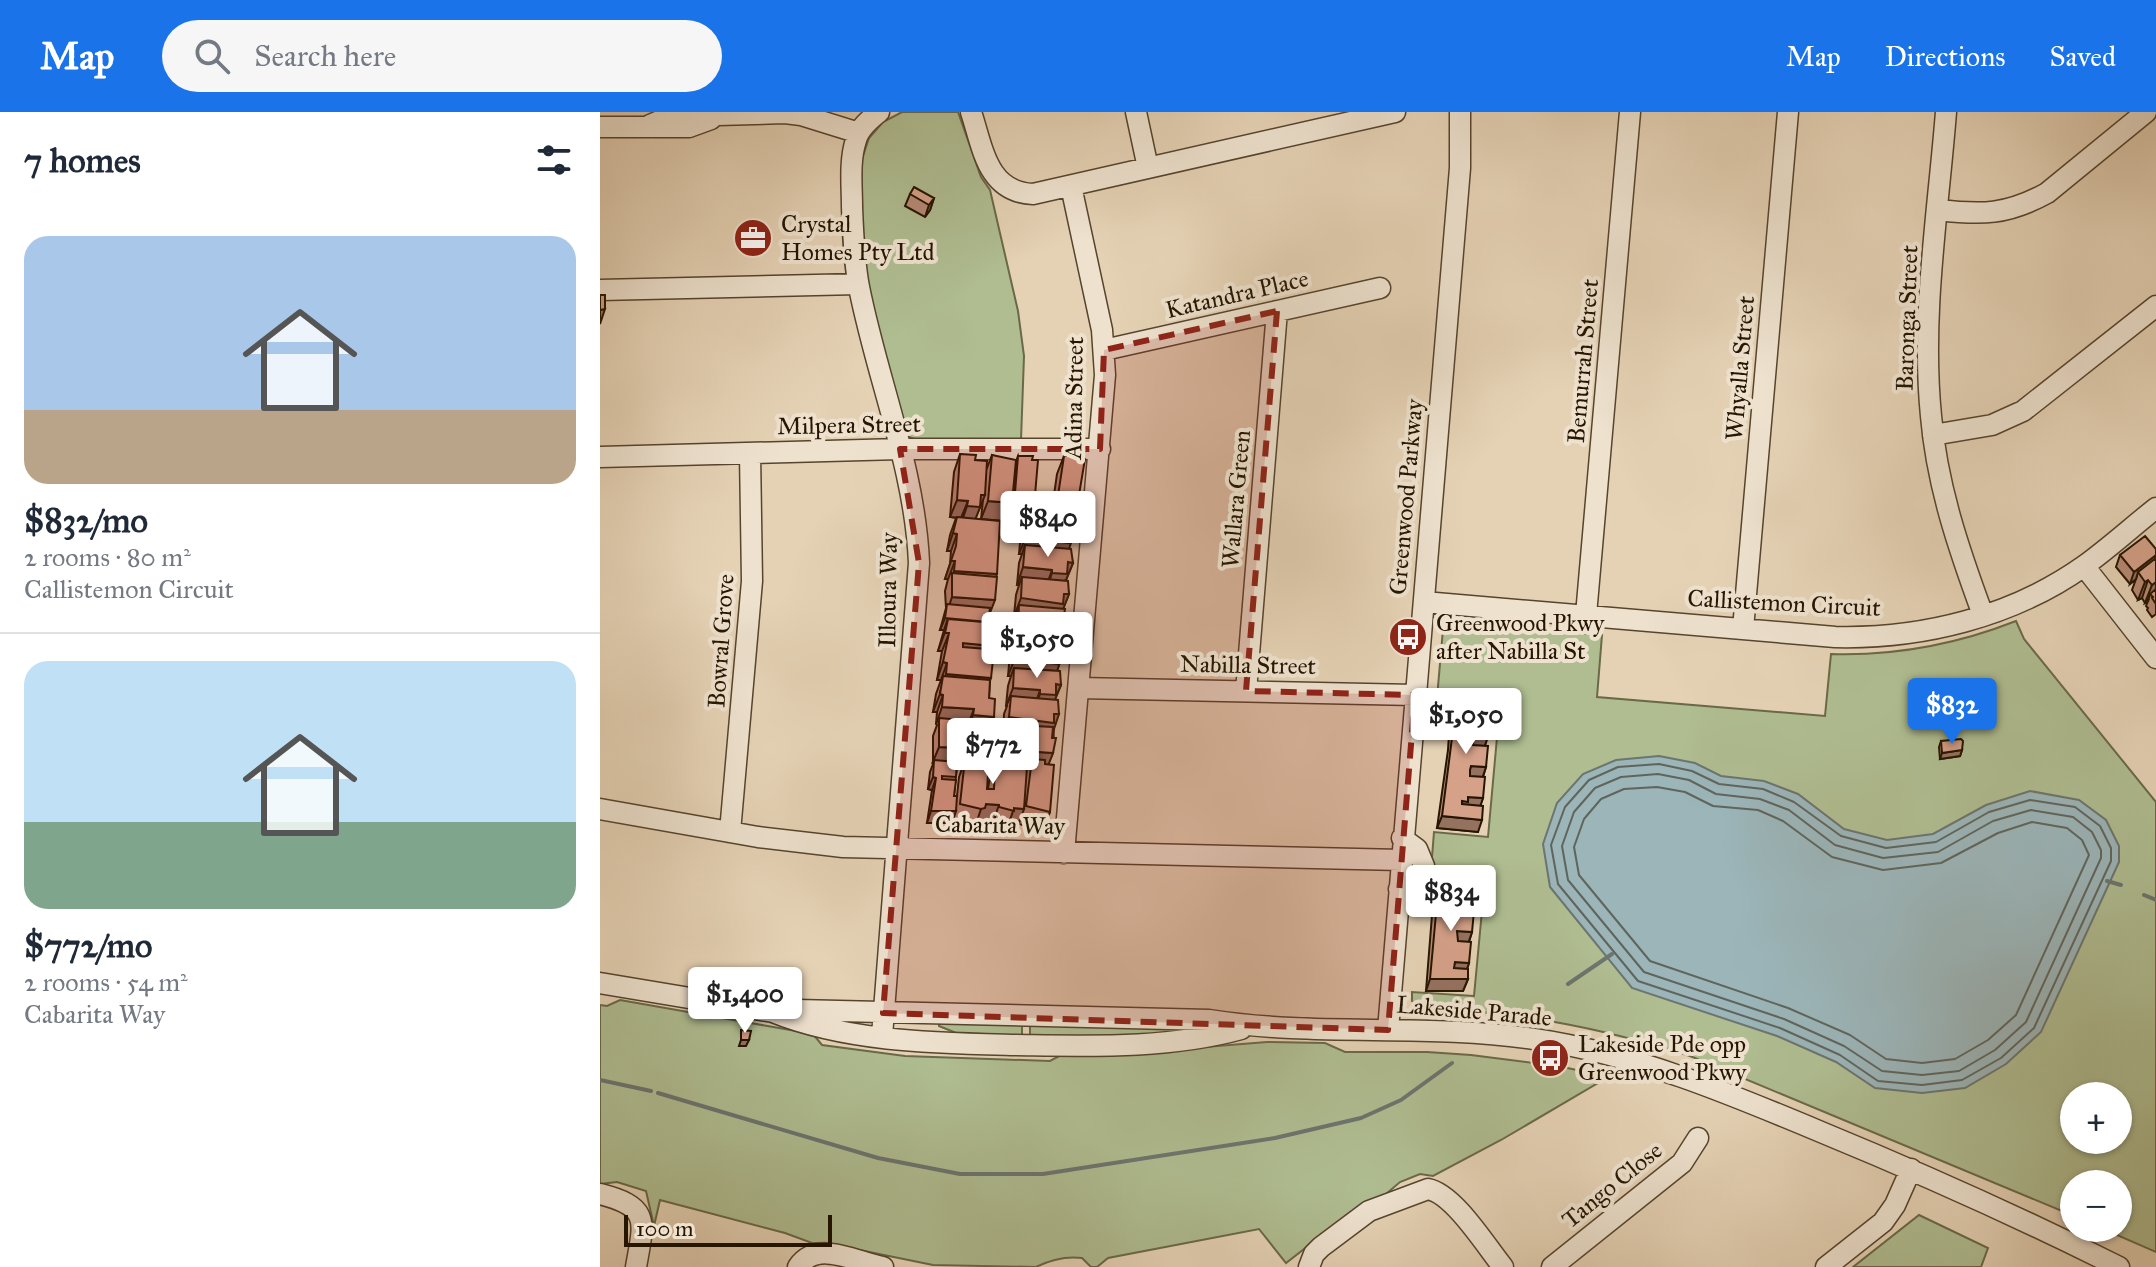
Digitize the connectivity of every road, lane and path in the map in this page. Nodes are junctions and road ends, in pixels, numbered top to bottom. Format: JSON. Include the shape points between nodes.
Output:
{"nodes":[{"id":1,"x":879,"y":112,"type":"edge"},
{"id":2,"x":971,"y":112,"type":"edge"},
{"id":3,"x":1136,"y":112,"type":"edge"},
{"id":4,"x":1395,"y":112,"type":"edge"},
{"id":5,"x":1460,"y":112,"type":"edge"},
{"id":6,"x":1630,"y":112,"type":"edge"},
{"id":7,"x":1788,"y":112,"type":"edge"},
{"id":8,"x":1946,"y":112,"type":"edge"},
{"id":9,"x":2146,"y":112,"type":"edge"},
{"id":10,"x":600,"y":127,"type":"edge"},
{"id":11,"x":859,"y":133,"type":"junction"},
{"id":12,"x":1148,"y":168,"type":"junction"},
{"id":13,"x":1071,"y":186,"type":"junction"},
{"id":14,"x":1938,"y":210,"type":"junction"},
{"id":15,"x":858,"y":284,"type":"junction"},
{"id":16,"x":1380,"y":288,"type":"dead end"},
{"id":17,"x":600,"y":290,"type":"edge"},
{"id":18,"x":2156,"y":306,"type":"edge"},
{"id":19,"x":1277,"y":311,"type":"junction"},
{"id":20,"x":1104,"y":350,"type":"junction"},
{"id":21,"x":1933,"y":435,"type":"junction"},
{"id":22,"x":900,"y":449,"type":"junction"},
{"id":23,"x":1100,"y":449,"type":"junction"},
{"id":24,"x":750,"y":453,"type":"junction"},
{"id":25,"x":600,"y":457,"type":"edge"},
{"id":26,"x":2156,"y":508,"type":"edge"},
{"id":27,"x":2084,"y":566,"type":"junction"},
{"id":28,"x":1424,"y":602,"type":"junction"},
{"id":29,"x":1586,"y":615,"type":"junction"},
{"id":30,"x":1983,"y":615,"type":"junction"},
{"id":31,"x":1743,"y":629,"type":"junction"},
{"id":32,"x":2156,"y":658,"type":"edge"},
{"id":33,"x":1079,"y":688,"type":"junction"},
{"id":34,"x":1246,"y":691,"type":"junction"},
{"id":35,"x":1415,"y":695,"type":"junction"},
{"id":36,"x":600,"y":809,"type":"edge"},
{"id":37,"x":730,"y":832,"type":"junction"},
{"id":38,"x":1402,"y":838,"type":"junction"},
{"id":39,"x":896,"y":849,"type":"junction"},
{"id":40,"x":1064,"y":853,"type":"junction"},
{"id":41,"x":1401,"y":860,"type":"junction"},
{"id":42,"x":1399,"y":889,"type":"junction"},
{"id":43,"x":600,"y":983,"type":"edge"},
{"id":44,"x":773,"y":1012,"type":"junction"},
{"id":45,"x":883,"y":1013,"type":"junction"},
{"id":46,"x":1249,"y":1026,"type":"junction"},
{"id":47,"x":1388,"y":1030,"type":"junction"},
{"id":48,"x":882,"y":1036,"type":"junction"},
{"id":49,"x":1698,"y":1138,"type":"dead end"},
{"id":50,"x":1911,"y":1169,"type":"junction"},
{"id":51,"x":600,"y":1194,"type":"edge"},
{"id":52,"x":636,"y":1267,"type":"edge"},
{"id":53,"x":798,"y":1267,"type":"edge"},
{"id":54,"x":883,"y":1267,"type":"edge"},
{"id":55,"x":1309,"y":1267,"type":"edge"},
{"id":56,"x":1503,"y":1267,"type":"edge"},
{"id":57,"x":1552,"y":1267,"type":"edge"},
{"id":58,"x":1826,"y":1267,"type":"edge"},
{"id":59,"x":2119,"y":1267,"type":"edge"}],
"edges":[{"from":1,"to":11,"type":"street"},
{"from":2,"to":13,"type":"street","via":[[990,167],[1002,185],[1033,194]]},
{"from":3,"to":12,"type":"street"},
{"from":4,"to":12,"type":"street","via":[[1300,124]]},
{"from":5,"to":28,"type":"street","name":"Greenwood Parkway","via":[[1460,168]]},
{"from":6,"to":29,"type":"street","name":"Bemurrah Street"},
{"from":7,"to":31,"type":"street","name":"Whyalla Street"},
{"from":8,"to":14,"type":"street","name":"Baronga Street"},
{"from":9,"to":14,"type":"street","via":[[2030,203],[2002,212]]},
{"from":10,"to":11,"type":"street","via":[[650,125],[678,113],[801,115]]},
{"from":11,"to":15,"type":"street","name":"Illoura Way","via":[[852,160]]},
{"from":12,"to":13,"type":"street"},
{"from":13,"to":20,"type":"street","name":"Adina Street"},
{"from":14,"to":21,"type":"street","name":"Baronga Street","via":[[1927,334]]},
{"from":15,"to":17,"type":"street"},
{"from":15,"to":22,"type":"street","name":"Illoura Way"},
{"from":16,"to":19,"type":"street","name":"Katandra Place"},
{"from":18,"to":21,"type":"street","via":[[2023,411],[1992,425]]},
{"from":19,"to":20,"type":"street","name":"Katandra Place"},
{"from":19,"to":34,"type":"street","name":"Wallara Green"},
{"from":20,"to":23,"type":"street","name":"Adina Street"},
{"from":21,"to":30,"type":"street","name":"Baronga Street","via":[[1951,524]]},
{"from":22,"to":23,"type":"street","name":"Milpera Street"},
{"from":22,"to":24,"type":"street","name":"Milpera Street"},
{"from":22,"to":39,"type":"street","name":"Illoura Way","via":[[914,507],[919,563]]},
{"from":23,"to":33,"type":"street","name":"Adina Street"},
{"from":24,"to":25,"type":"street","name":"Milpera Street"},
{"from":24,"to":37,"type":"street","name":"Bowral Grove","via":[[752,581]]},
{"from":26,"to":27,"type":"street","name":"Callistemon Circuit"},
{"from":27,"to":30,"type":"street","name":"Callistemon Circuit","via":[[2036,594]]},
{"from":27,"to":32,"type":"street"},
{"from":28,"to":29,"type":"street","name":"Callistemon Circuit"},
{"from":28,"to":35,"type":"street","name":"Greenwood Parkway"},
{"from":29,"to":31,"type":"street","name":"Callistemon Circuit"},
{"from":30,"to":31,"type":"street","name":"Callistemon Circuit","via":[[1887,637]]},
{"from":33,"to":34,"type":"street","name":"Nabilla Street"},
{"from":33,"to":40,"type":"street","name":"Adina Street"},
{"from":34,"to":35,"type":"street","name":"Nabilla Street"},
{"from":35,"to":38,"type":"street","name":"Greenwood Parkway"},
{"from":36,"to":37,"type":"street","name":"Cabarita Way"},
{"from":37,"to":39,"type":"street","name":"Cabarita Way","via":[[812,845]]},
{"from":38,"to":41,"type":"street","name":"Greenwood Parkway"},
{"from":38,"to":42,"type":"street","via":[[1417,849],[1424,866],[1414,884]]},
{"from":39,"to":40,"type":"street","name":"Cabarita Way"},
{"from":39,"to":45,"type":"street","name":"Illoura Way"},
{"from":40,"to":41,"type":"street","name":"Cabarita Way"},
{"from":41,"to":42,"type":"street","name":"Greenwood Parkway"},
{"from":42,"to":47,"type":"street","name":"Greenwood Parkway"},
{"from":43,"to":44,"type":"street","name":"Lakeside Parade"},
{"from":44,"to":45,"type":"street","name":"Lakeside Parade"},
{"from":44,"to":48,"type":"street","name":"Lakeside Parade","via":[[797,1022]]},
{"from":45,"to":46,"type":"street","name":"Lakeside Parade","via":[[1209,1020]]},
{"from":45,"to":48,"type":"street","name":"Illoura Way"},
{"from":46,"to":47,"type":"street","name":"Lakeside Parade"},
{"from":46,"to":48,"type":"street","name":"Lakeside Parade","via":[[1188,1040],[1090,1046]]},
{"from":47,"to":50,"type":"street","name":"Lakeside Parade","via":[[1510,1036],[1610,1054],[1706,1085]]},
{"from":49,"to":57,"type":"street","name":"Tango Close","via":[[1682,1163]]},
{"from":50,"to":58,"type":"street","via":[[1883,1222]]},
{"from":50,"to":59,"type":"street","name":"Lakeside Parade"},
{"from":51,"to":52,"type":"street","via":[[630,1204],[641,1219]]},
{"from":53,"to":54,"type":"street","via":[[806,1257],[821,1252]]},
{"from":55,"to":56,"type":"street","via":[[1321,1247],[1369,1211],[1428,1189],[1449,1200]]}]}
